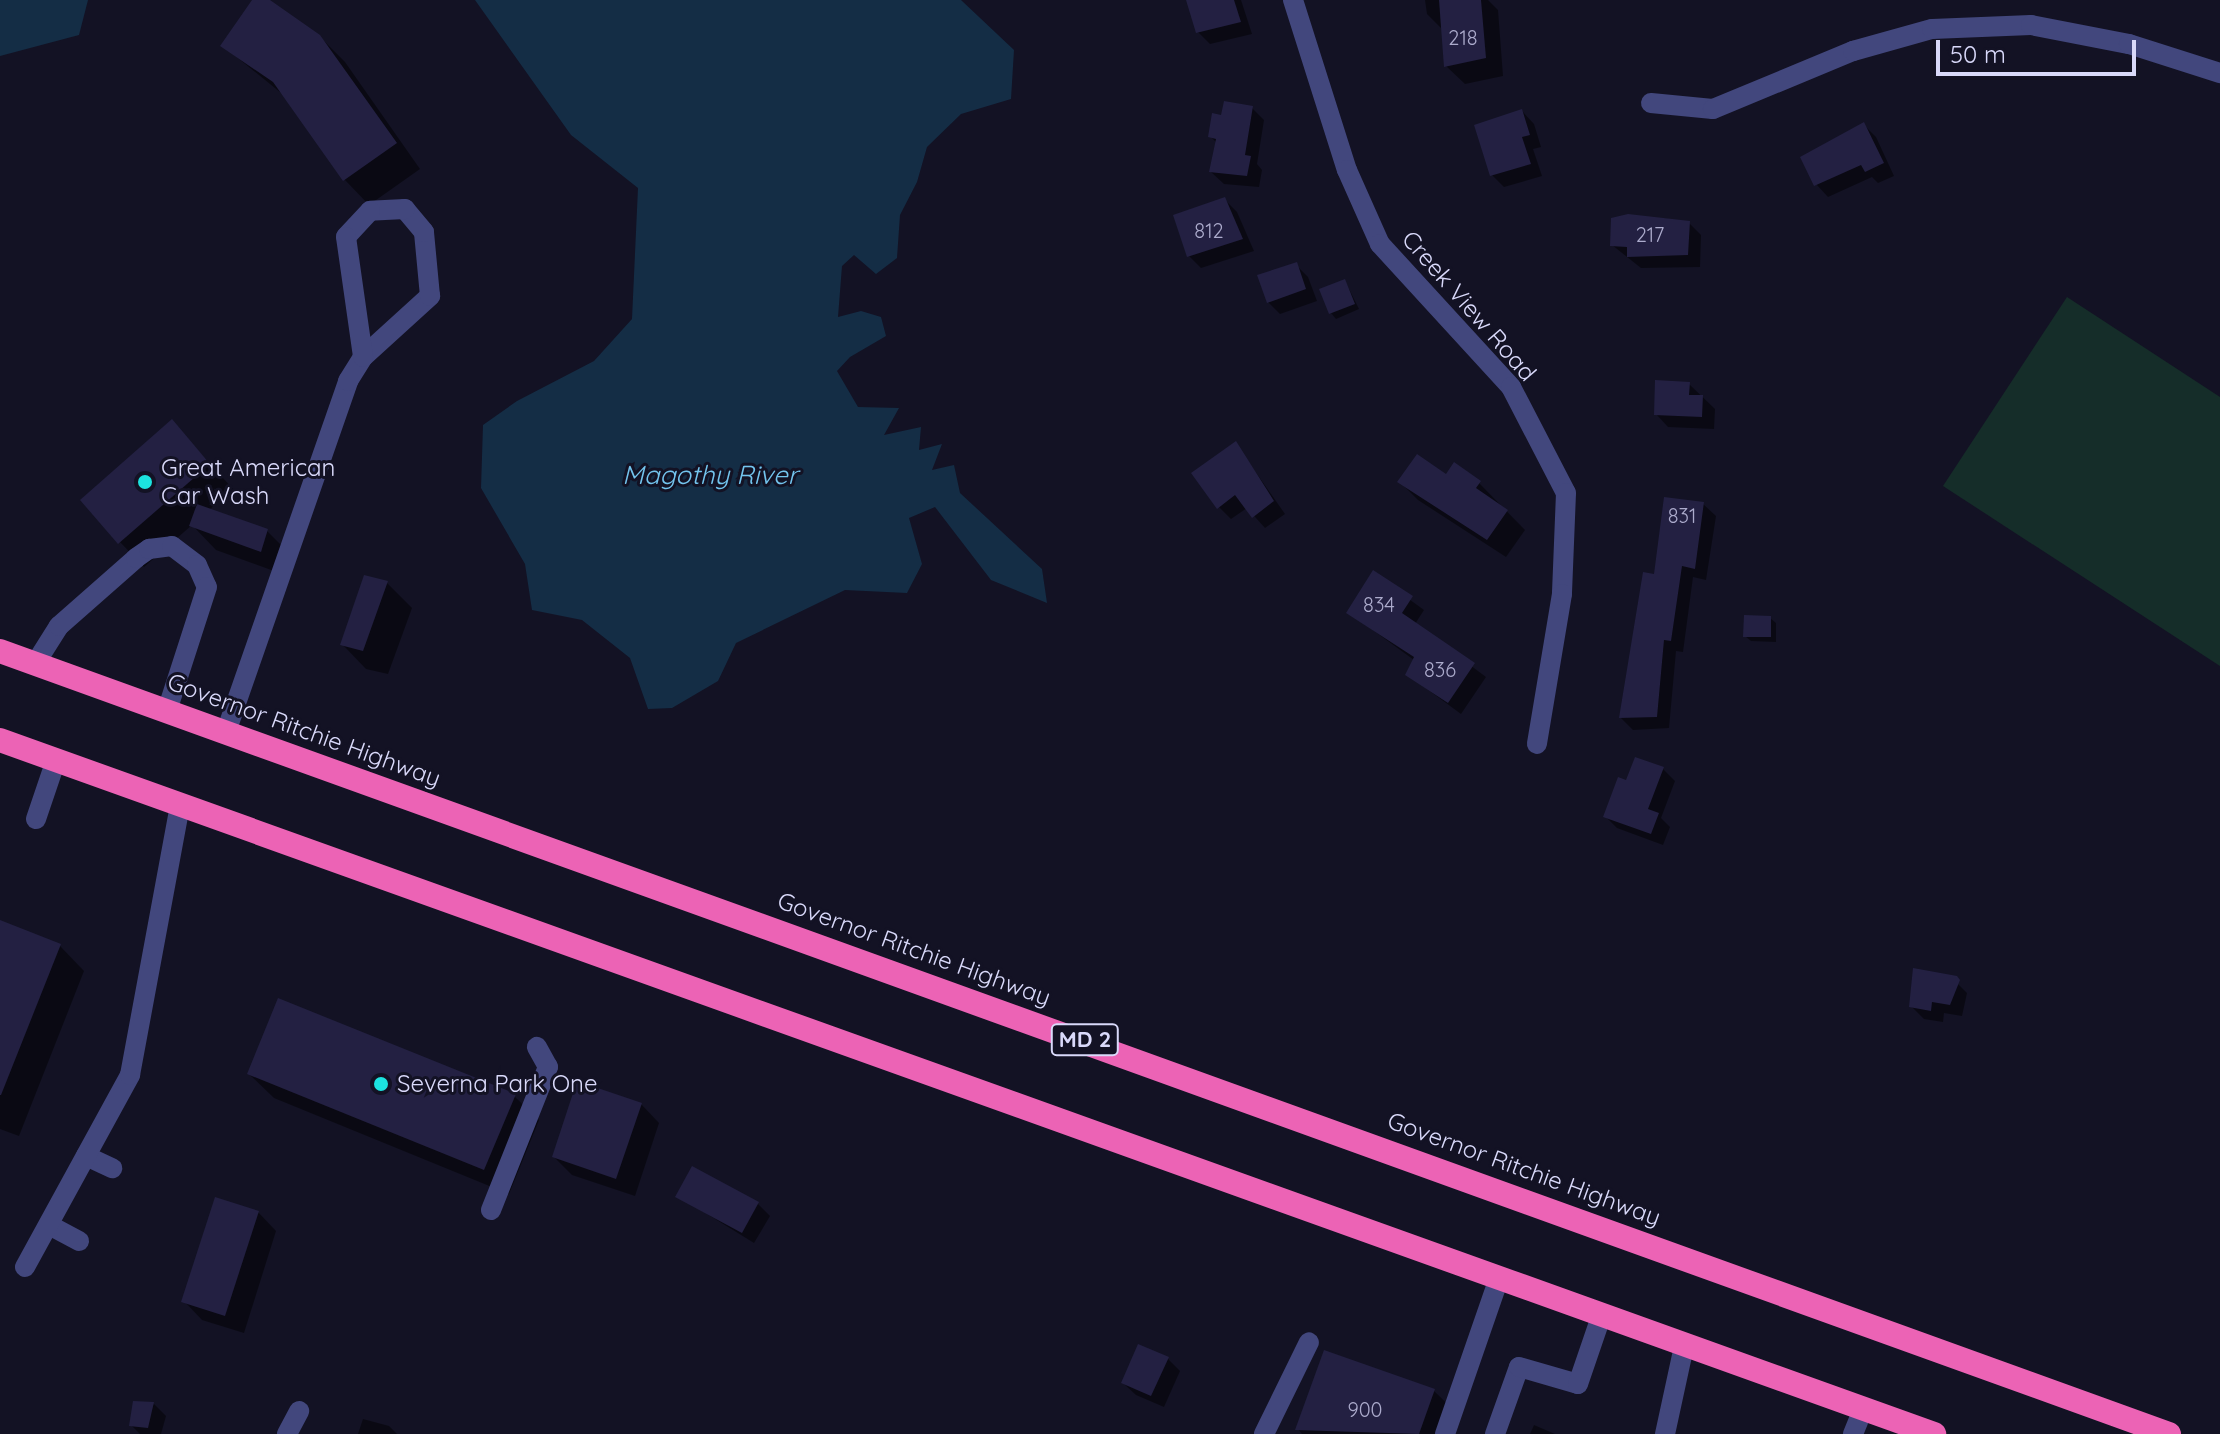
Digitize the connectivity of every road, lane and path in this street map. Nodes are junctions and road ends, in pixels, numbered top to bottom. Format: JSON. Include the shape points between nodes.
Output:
{"nodes":[{"id":1,"x":1293,"y":0,"type":"edge"},
{"id":2,"x":2220,"y":73,"type":"edge"},
{"id":3,"x":1651,"y":103,"type":"dead end"},
{"id":4,"x":363,"y":357,"type":"junction"},
{"id":5,"x":0,"y":651,"type":"edge"},
{"id":6,"x":35,"y":664,"type":"junction"},
{"id":7,"x":167,"y":711,"type":"junction"},
{"id":8,"x":226,"y":732,"type":"junction"},
{"id":9,"x":0,"y":740,"type":"edge"},
{"id":10,"x":1537,"y":744,"type":"dead end"},
{"id":11,"x":56,"y":760,"type":"junction"},
{"id":12,"x":180,"y":805,"type":"junction"},
{"id":13,"x":36,"y":819,"type":"dead end"},
{"id":14,"x":537,"y":1047,"type":"dead end"},
{"id":15,"x":86,"y":1156,"type":"junction"},
{"id":16,"x":112,"y":1168,"type":"dead end"},
{"id":17,"x":491,"y":1210,"type":"dead end"},
{"id":18,"x":49,"y":1225,"type":"junction"},
{"id":19,"x":79,"y":1241,"type":"dead end"},
{"id":20,"x":25,"y":1267,"type":"dead end"},
{"id":21,"x":1498,"y":1281,"type":"junction"},
{"id":22,"x":1601,"y":1317,"type":"junction"},
{"id":23,"x":1309,"y":1342,"type":"dead end"},
{"id":24,"x":1684,"y":1346,"type":"junction"},
{"id":25,"x":1863,"y":1409,"type":"junction"},
{"id":26,"x":299,"y":1411,"type":"dead end"},
{"id":27,"x":287,"y":1434,"type":"edge"},
{"id":28,"x":1264,"y":1434,"type":"edge"},
{"id":29,"x":1445,"y":1434,"type":"edge"},
{"id":30,"x":1495,"y":1434,"type":"edge"},
{"id":31,"x":1665,"y":1434,"type":"edge"},
{"id":32,"x":1853,"y":1434,"type":"edge"},
{"id":33,"x":1934,"y":1434,"type":"edge"},
{"id":34,"x":2169,"y":1434,"type":"edge"}],
"edges":[{"from":1,"to":10,"type":"street","name":"Creek View Road","via":[[1347,170],[1380,244],[1511,387],[1566,493],[1562,594]]},
{"from":2,"to":3,"type":"street","via":[[2129,44],[2031,25],[1932,29],[1853,51],[1713,109]]},
{"from":4,"to":4,"type":"street","via":[[430,296],[424,232],[405,209],[370,211],[346,237]]},
{"from":4,"to":8,"type":"street","via":[[337,406]]},
{"from":5,"to":6,"type":"highway","name":"Governor Ritchie Highway","number":"MD 2"},
{"from":6,"to":7,"type":"highway","name":"Governor Ritchie Highway","number":"MD 2"},
{"from":6,"to":7,"type":"street","via":[[59,626],[136,558],[172,546],[197,565],[207,587]]},
{"from":7,"to":8,"type":"highway","name":"Governor Ritchie Highway","number":"MD 2"},
{"from":8,"to":34,"type":"highway","name":"Governor Ritchie Highway","number":"MD 2"},
{"from":9,"to":11,"type":"highway"},
{"from":11,"to":12,"type":"highway"},
{"from":11,"to":13,"type":"street"},
{"from":12,"to":15,"type":"street","via":[[130,1075]]},
{"from":12,"to":21,"type":"highway"},
{"from":14,"to":17,"type":"street","via":[[548,1067]]},
{"from":15,"to":16,"type":"street"},
{"from":15,"to":18,"type":"street"},
{"from":18,"to":19,"type":"street"},
{"from":18,"to":20,"type":"street"},
{"from":21,"to":22,"type":"highway"},
{"from":21,"to":29,"type":"street"},
{"from":22,"to":24,"type":"highway"},
{"from":22,"to":30,"type":"street","via":[[1578,1384],[1519,1367]]},
{"from":23,"to":28,"type":"street"},
{"from":24,"to":25,"type":"highway"},
{"from":24,"to":31,"type":"street"},
{"from":25,"to":32,"type":"street"},
{"from":25,"to":33,"type":"highway"},
{"from":26,"to":27,"type":"street"}]}
